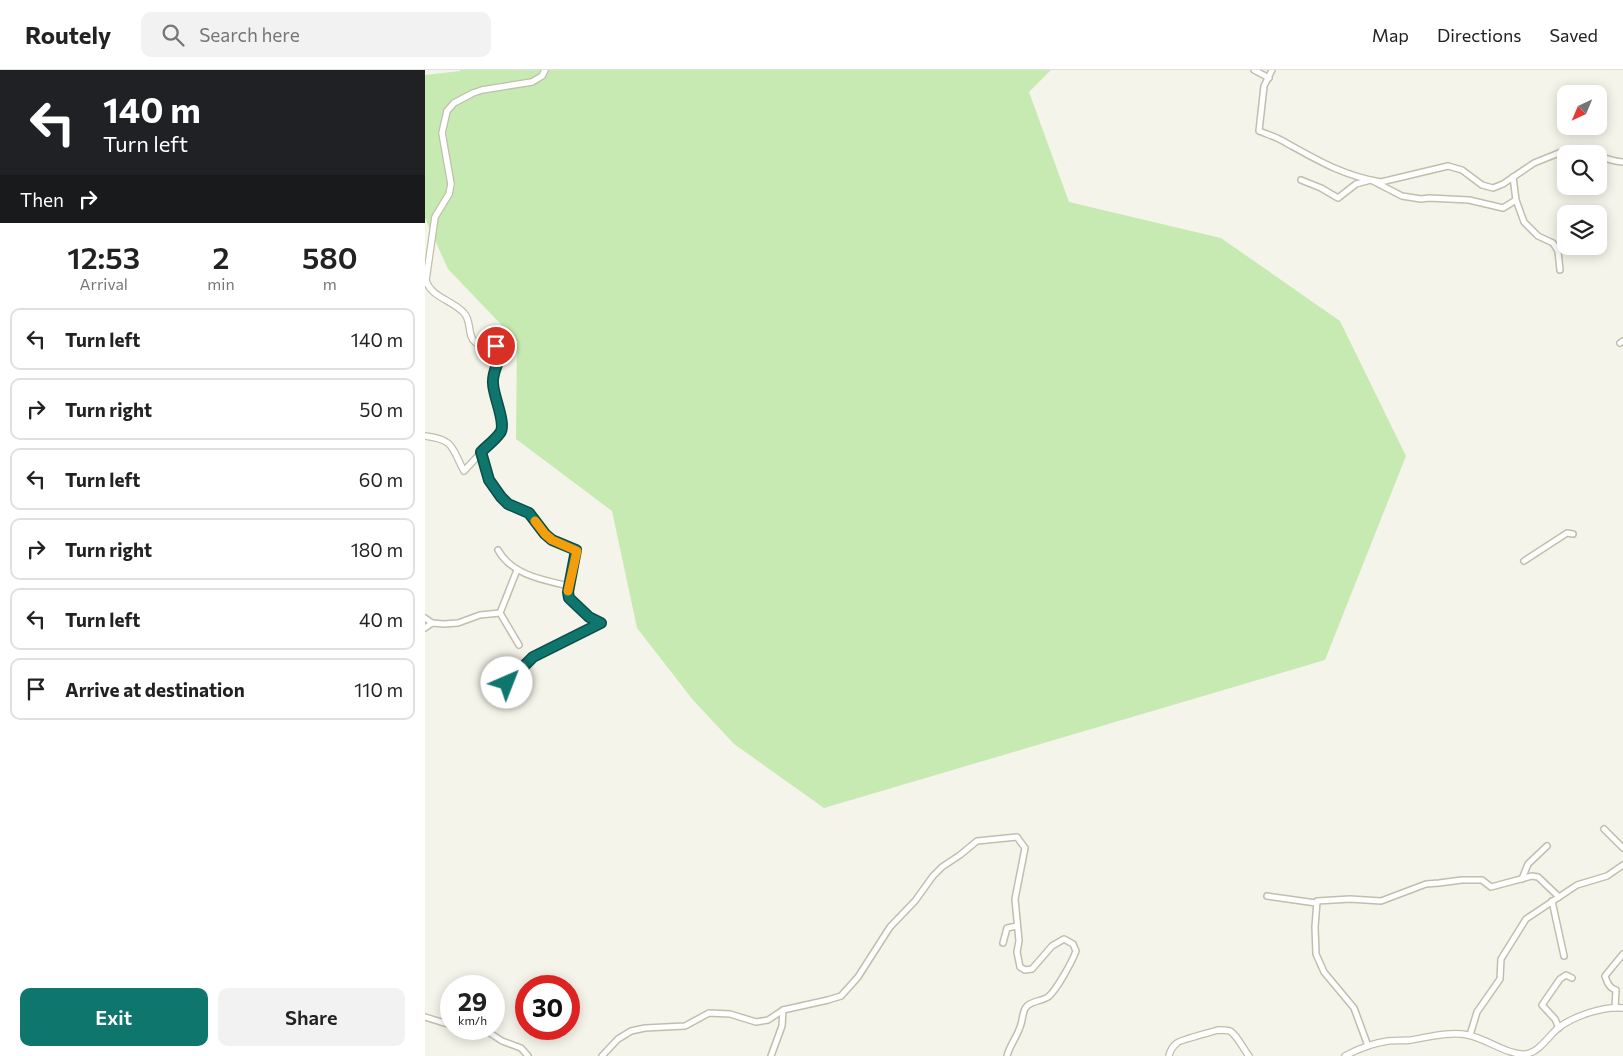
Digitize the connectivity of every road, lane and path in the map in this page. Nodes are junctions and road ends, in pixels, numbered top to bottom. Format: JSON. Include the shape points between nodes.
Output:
{"nodes":[{"id":1,"x":545,"y":70,"type":"edge"},
{"id":2,"x":1254,"y":70,"type":"edge"},
{"id":3,"x":1273,"y":70,"type":"edge"},
{"id":4,"x":1269,"y":78,"type":"junction"},
{"id":5,"x":1557,"y":154,"type":"edge"},
{"id":6,"x":1607,"y":157,"type":"edge"},
{"id":7,"x":1623,"y":162,"type":"edge"},
{"id":8,"x":1513,"y":177,"type":"junction"},
{"id":9,"x":1301,"y":180,"type":"dead end"},
{"id":10,"x":1371,"y":180,"type":"junction"},
{"id":11,"x":1516,"y":200,"type":"junction"},
{"id":12,"x":1560,"y":270,"type":"dead end"},
{"id":13,"x":425,"y":436,"type":"edge"},
{"id":14,"x":481,"y":452,"type":"junction"},
{"id":15,"x":1573,"y":534,"type":"dead end"},
{"id":16,"x":498,"y":550,"type":"dead end"},
{"id":17,"x":1524,"y":561,"type":"dead end"},
{"id":18,"x":517,"y":570,"type":"junction"},
{"id":19,"x":569,"y":586,"type":"junction"},
{"id":20,"x":500,"y":613,"type":"junction"},
{"id":21,"x":425,"y":618,"type":"edge"},
{"id":22,"x":432,"y":623,"type":"junction"},
{"id":23,"x":425,"y":628,"type":"edge"},
{"id":24,"x":519,"y":645,"type":"dead end"},
{"id":25,"x":502,"y":687,"type":"dead end"},
{"id":26,"x":1605,"y":829,"type":"dead end"},
{"id":27,"x":1547,"y":846,"type":"dead end"},
{"id":28,"x":1623,"y":848,"type":"edge"},
{"id":29,"x":1623,"y":865,"type":"edge"},
{"id":30,"x":1522,"y":879,"type":"junction"},
{"id":31,"x":1267,"y":896,"type":"dead end"},
{"id":32,"x":1559,"y":897,"type":"junction"},
{"id":33,"x":1552,"y":901,"type":"junction"},
{"id":34,"x":1316,"y":903,"type":"junction"},
{"id":35,"x":1017,"y":926,"type":"junction"},
{"id":36,"x":1003,"y":943,"type":"dead end"},
{"id":37,"x":1623,"y":954,"type":"edge"},
{"id":38,"x":1564,"y":956,"type":"dead end"},
{"id":39,"x":1572,"y":978,"type":"dead end"},
{"id":40,"x":1615,"y":1008,"type":"junction"},
{"id":41,"x":1623,"y":1008,"type":"edge"},
{"id":42,"x":783,"y":1010,"type":"junction"},
{"id":43,"x":425,"y":1017,"type":"edge"},
{"id":44,"x":440,"y":1022,"type":"edge"},
{"id":45,"x":1559,"y":1028,"type":"junction"},
{"id":46,"x":1469,"y":1035,"type":"junction"},
{"id":47,"x":500,"y":1040,"type":"edge"},
{"id":48,"x":1368,"y":1046,"type":"junction"},
{"id":49,"x":1512,"y":1055,"type":"edge"},
{"id":50,"x":528,"y":1056,"type":"edge"},
{"id":51,"x":602,"y":1056,"type":"edge"},
{"id":52,"x":771,"y":1056,"type":"edge"},
{"id":53,"x":1007,"y":1056,"type":"edge"},
{"id":54,"x":1169,"y":1056,"type":"edge"},
{"id":55,"x":1249,"y":1056,"type":"edge"},
{"id":56,"x":1345,"y":1056,"type":"edge"}],
"edges":[{"from":1,"to":14,"type":"street","via":[[537,80],[482,90],[454,103],[447,111],[442,133],[451,184],[449,194],[435,217],[426,280],[434,293],[466,315],[473,341],[501,350],[493,383],[503,426]]},
{"from":2,"to":4,"type":"street"},
{"from":3,"to":4,"type":"street"},
{"from":4,"to":10,"type":"street","via":[[1264,86],[1259,131],[1329,167]]},
{"from":5,"to":8,"type":"street","via":[[1534,163]]},
{"from":6,"to":7,"type":"street"},
{"from":8,"to":10,"type":"street","via":[[1493,188],[1482,185],[1462,170],[1448,166],[1381,182]]},
{"from":8,"to":11,"type":"street"},
{"from":9,"to":10,"type":"street","via":[[1338,198],[1356,184]]},
{"from":10,"to":11,"type":"street","via":[[1402,196],[1421,199],[1469,200],[1503,208]]},
{"from":11,"to":12,"type":"street","via":[[1524,222],[1538,236],[1553,243],[1558,251]]},
{"from":13,"to":14,"type":"street","via":[[451,445],[464,471]]},
{"from":14,"to":19,"type":"street","via":[[489,480],[501,497],[508,504],[529,513],[552,540],[577,551]]},
{"from":15,"to":17,"type":"street","via":[[1567,533]]},
{"from":16,"to":18,"type":"street"},
{"from":18,"to":19,"type":"street"},
{"from":18,"to":20,"type":"street"},
{"from":19,"to":25,"type":"street","via":[[569,598],[589,617],[601,623],[533,657]]},
{"from":20,"to":22,"type":"street","via":[[480,615],[458,623]]},
{"from":20,"to":24,"type":"street"},
{"from":21,"to":22,"type":"street"},
{"from":22,"to":23,"type":"street"},
{"from":26,"to":28,"type":"street"},
{"from":27,"to":30,"type":"street","via":[[1528,864]]},
{"from":29,"to":32,"type":"street","via":[[1607,876],[1577,885]]},
{"from":30,"to":32,"type":"street","via":[[1539,877]]},
{"from":30,"to":34,"type":"street","via":[[1491,887],[1482,880],[1471,879],[1426,884],[1381,901],[1349,899]]},
{"from":31,"to":34,"type":"street"},
{"from":32,"to":33,"type":"street"},
{"from":33,"to":38,"type":"street"},
{"from":33,"to":46,"type":"street","via":[[1526,919],[1501,959],[1500,979],[1477,1012]]},
{"from":34,"to":48,"type":"street","via":[[1316,954],[1324,972],[1354,1008]]},
{"from":35,"to":36,"type":"street","via":[[1007,928]]},
{"from":35,"to":42,"type":"street","via":[[1015,899],[1025,848],[1017,837],[977,841],[933,876],[890,927],[858,977],[841,996]]},
{"from":35,"to":53,"type":"street","via":[[1017,952],[1020,967],[1025,970],[1032,969],[1052,946],[1064,939],[1073,944],[1076,951],[1055,991],[1027,1006]]},
{"from":37,"to":40,"type":"street","via":[[1605,976],[1611,989],[1616,990]]},
{"from":39,"to":45,"type":"street","via":[[1566,975],[1560,980],[1542,1005]]},
{"from":40,"to":41,"type":"street"},
{"from":40,"to":45,"type":"street","via":[[1577,1018]]},
{"from":42,"to":51,"type":"street","via":[[768,1020],[757,1022],[730,1014],[709,1013],[685,1026],[645,1028],[618,1039]]},
{"from":42,"to":52,"type":"street","via":[[782,1026]]},
{"from":43,"to":44,"type":"street"},
{"from":45,"to":49,"type":"street","via":[[1532,1052]]},
{"from":46,"to":48,"type":"street","via":[[1458,1033]]},
{"from":46,"to":49,"type":"street"},
{"from":47,"to":50,"type":"street","via":[[521,1048]]},
{"from":48,"to":56,"type":"street"},
{"from":54,"to":55,"type":"street","via":[[1177,1042],[1220,1030],[1229,1031],[1237,1038]]}]}
